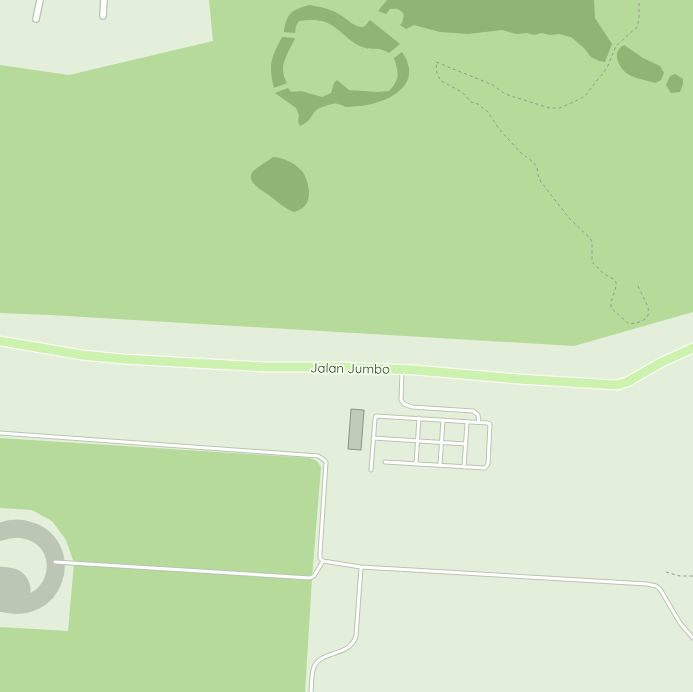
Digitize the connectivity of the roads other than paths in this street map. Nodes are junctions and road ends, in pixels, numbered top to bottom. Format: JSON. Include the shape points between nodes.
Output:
{"nodes":[{"id":1,"x":40,"y":0,"type":"edge"},
{"id":2,"x":104,"y":0,"type":"edge"},
{"id":3,"x":103,"y":16,"type":"dead end"},
{"id":4,"x":36,"y":19,"type":"dead end"},
{"id":5,"x":0,"y":341,"type":"edge"},
{"id":6,"x":693,"y":348,"type":"edge"},
{"id":7,"x":402,"y":369,"type":"junction"},
{"id":8,"x":419,"y":418,"type":"junction"},
{"id":9,"x":443,"y":420,"type":"junction"},
{"id":10,"x":467,"y":422,"type":"junction"},
{"id":11,"x":479,"y":422,"type":"junction"},
{"id":12,"x":0,"y":433,"type":"edge"},
{"id":13,"x":373,"y":438,"type":"junction"},
{"id":14,"x":418,"y":441,"type":"junction"},
{"id":15,"x":442,"y":443,"type":"junction"},
{"id":16,"x":466,"y":444,"type":"junction"},
{"id":17,"x":385,"y":462,"type":"dead end"},
{"id":18,"x":416,"y":464,"type":"junction"},
{"id":19,"x":440,"y":466,"type":"junction"},
{"id":20,"x":464,"y":467,"type":"junction"},
{"id":21,"x":371,"y":470,"type":"dead end"},
{"id":22,"x":323,"y":561,"type":"junction"},
{"id":23,"x":55,"y":562,"type":"dead end"},
{"id":24,"x":361,"y":566,"type":"junction"},
{"id":25,"x":693,"y":638,"type":"edge"},
{"id":26,"x":311,"y":692,"type":"edge"}],
"edges":[{"from":1,"to":4,"type":"street"},
{"from":2,"to":3,"type":"street"},
{"from":5,"to":7,"type":"main road","name":"Jalan Jumbo","via":[[123,359],[266,367]]},
{"from":6,"to":7,"type":"main road","name":"Jalan Jumbo","via":[[616,385]]},
{"from":7,"to":11,"type":"lane","via":[[404,404],[412,407],[473,411],[478,415]]},
{"from":8,"to":9,"type":"lane"},
{"from":8,"to":13,"type":"lane","via":[[376,416]]},
{"from":8,"to":14,"type":"lane"},
{"from":9,"to":10,"type":"lane"},
{"from":9,"to":15,"type":"lane"},
{"from":10,"to":11,"type":"lane"},
{"from":10,"to":16,"type":"lane"},
{"from":11,"to":20,"type":"lane","via":[[491,426],[488,464],[485,468]]},
{"from":12,"to":22,"type":"lane","via":[[318,456],[326,462],[320,554]]},
{"from":13,"to":14,"type":"lane"},
{"from":13,"to":21,"type":"lane"},
{"from":14,"to":15,"type":"lane"},
{"from":14,"to":18,"type":"lane"},
{"from":15,"to":16,"type":"lane"},
{"from":15,"to":19,"type":"lane"},
{"from":16,"to":20,"type":"lane"},
{"from":17,"to":18,"type":"lane"},
{"from":18,"to":19,"type":"lane"},
{"from":19,"to":20,"type":"lane"},
{"from":22,"to":23,"type":"lane","via":[[310,578]]},
{"from":22,"to":24,"type":"lane"},
{"from":24,"to":25,"type":"lane","via":[[647,584],[660,589],[680,623]]},
{"from":24,"to":26,"type":"lane","via":[[356,636],[348,647],[315,664]]}]}
